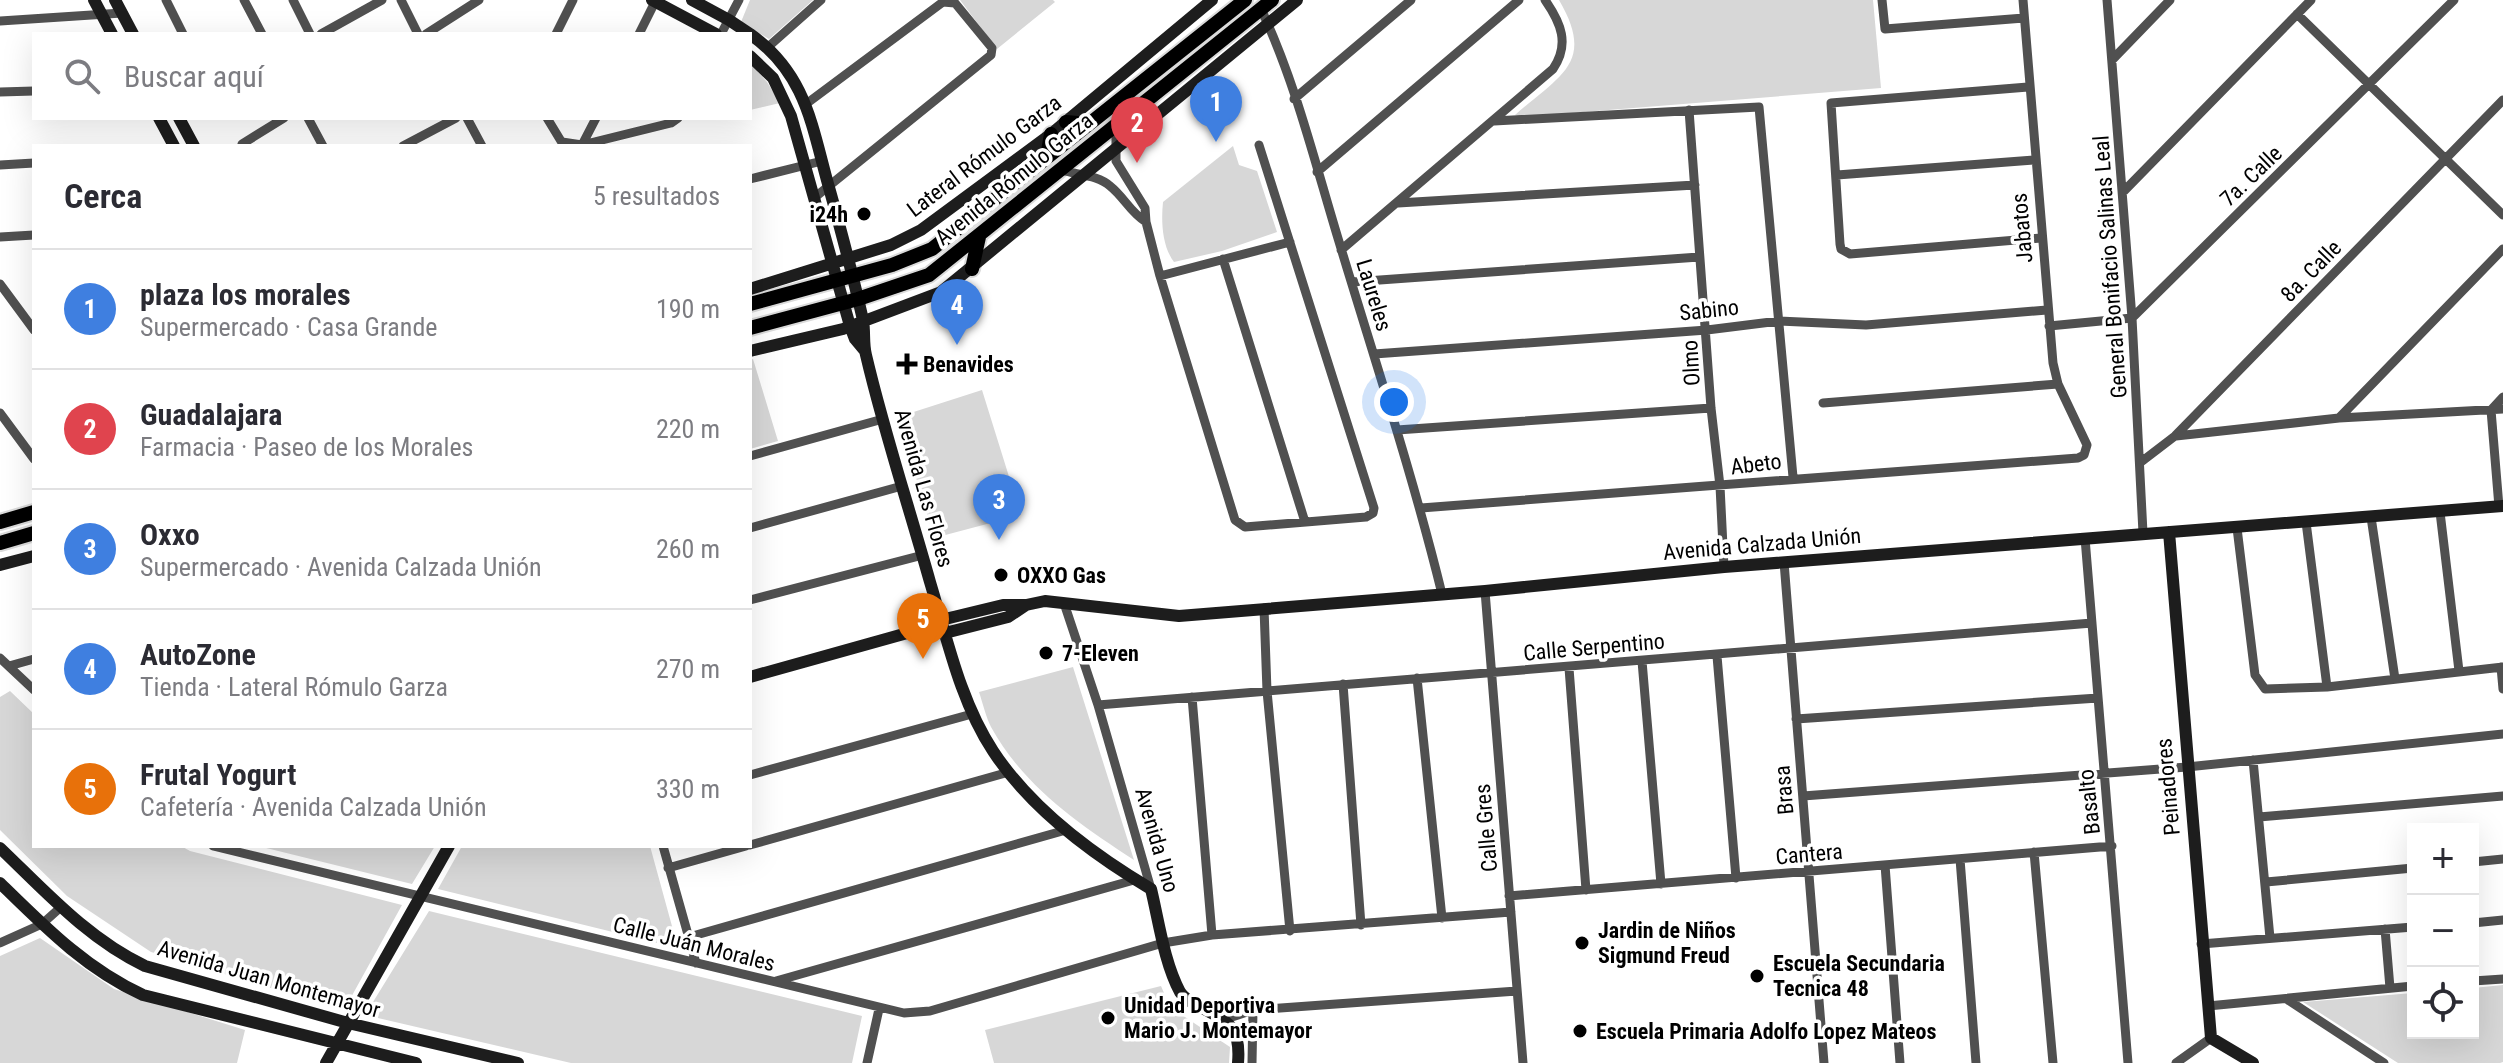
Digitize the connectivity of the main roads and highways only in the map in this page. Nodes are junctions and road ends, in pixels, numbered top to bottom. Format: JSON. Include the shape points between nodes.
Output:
{"nodes":[{"id":1,"x":1245,"y":0,"type":"edge"},
{"id":2,"x":1267,"y":5,"type":"edge"},
{"id":3,"x":1066,"y":122,"type":"road end"},
{"id":4,"x":1088,"y":124,"type":"junction"},
{"id":5,"x":1051,"y":134,"type":"road end"},
{"id":6,"x":1047,"y":157,"type":"junction"},
{"id":7,"x":979,"y":237,"type":"junction"},
{"id":8,"x":932,"y":249,"type":"junction"},
{"id":9,"x":972,"y":269,"type":"road end"},
{"id":10,"x":857,"y":295,"type":"junction"},
{"id":11,"x":752,"y":303,"type":"edge"},
{"id":12,"x":752,"y":327,"type":"edge"},
{"id":13,"x":32,"y":513,"type":"edge"},
{"id":14,"x":0,"y":522,"type":"edge"},
{"id":15,"x":32,"y":534,"type":"edge"},
{"id":16,"x":0,"y":543,"type":"edge"}],
"edges":[{"from":1,"to":4,"type":"main road","name":"Avenida Rómulo Garza"},
{"from":2,"to":7,"type":"main road","name":"Avenida Rómulo Garza"},
{"from":3,"to":4,"type":"main road"},
{"from":4,"to":6,"type":"main road","name":"Avenida Rómulo Garza"},
{"from":5,"to":6,"type":"main road"},
{"from":6,"to":8,"type":"main road","name":"Avenida Rómulo Garza"},
{"from":7,"to":9,"type":"main road"},
{"from":7,"to":10,"type":"main road","name":"Avenida Rómulo Garza","via":[[929,275]]},
{"from":8,"to":10,"type":"main road","via":[[918,271]]},
{"from":8,"to":11,"type":"main road","name":"Avenida Rómulo Garza"},
{"from":10,"to":12,"type":"main road","name":"Avenida Rómulo Garza"},
{"from":13,"to":14,"type":"main road"},
{"from":15,"to":16,"type":"main road"}]}
